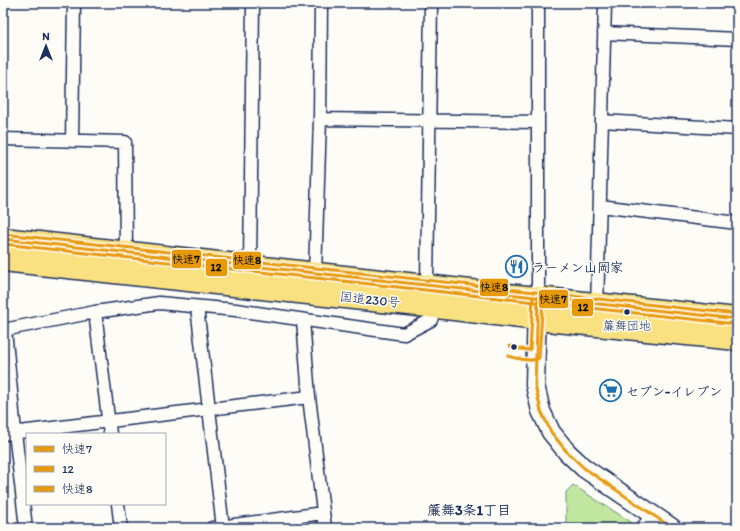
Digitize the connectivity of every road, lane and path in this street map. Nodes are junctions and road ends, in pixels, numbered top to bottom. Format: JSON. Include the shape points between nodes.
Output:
{"nodes":[{"id":1,"x":74,"y":3,"type":"edge"},
{"id":2,"x":253,"y":3,"type":"edge"},
{"id":3,"x":321,"y":3,"type":"edge"},
{"id":4,"x":431,"y":3,"type":"edge"},
{"id":5,"x":538,"y":3,"type":"edge"},
{"id":6,"x":605,"y":3,"type":"edge"},
{"id":7,"x":604,"y":33,"type":"junction"},
{"id":8,"x":737,"y":39,"type":"edge"},
{"id":9,"x":320,"y":119,"type":"junction"},
{"id":10,"x":430,"y":120,"type":"junction"},
{"id":11,"x":602,"y":121,"type":"junction"},
{"id":12,"x":538,"y":122,"type":"junction"},
{"id":13,"x":737,"y":129,"type":"edge"},
{"id":14,"x":3,"y":139,"type":"edge"},
{"id":15,"x":72,"y":141,"type":"junction"},
{"id":16,"x":600,"y":206,"type":"junction"},
{"id":17,"x":737,"y":223,"type":"edge"},
{"id":18,"x":3,"y":239,"type":"edge"},
{"id":19,"x":126,"y":254,"type":"junction"},
{"id":20,"x":3,"y":260,"type":"edge"},
{"id":21,"x":250,"y":267,"type":"junction"},
{"id":22,"x":315,"y":274,"type":"junction"},
{"id":23,"x":434,"y":293,"type":"junction"},
{"id":24,"x":538,"y":298,"type":"junction"},
{"id":25,"x":197,"y":307,"type":"junction"},
{"id":26,"x":95,"y":312,"type":"junction"},
{"id":27,"x":598,"y":314,"type":"junction"},
{"id":28,"x":537,"y":319,"type":"junction"},
{"id":29,"x":737,"y":319,"type":"edge"},
{"id":30,"x":303,"y":320,"type":"junction"},
{"id":31,"x":4,"y":330,"type":"edge"},
{"id":32,"x":737,"y":339,"type":"edge"},
{"id":33,"x":309,"y":397,"type":"junction"},
{"id":34,"x":210,"y":409,"type":"junction"},
{"id":35,"x":108,"y":420,"type":"junction"},
{"id":36,"x":9,"y":433,"type":"edge"},
{"id":37,"x":110,"y":433,"type":"edge"},
{"id":38,"x":118,"y":505,"type":"edge"},
{"id":39,"x":323,"y":513,"type":"junction"},
{"id":40,"x":648,"y":522,"type":"edge"},
{"id":41,"x":26,"y":528,"type":"edge"},
{"id":42,"x":121,"y":528,"type":"edge"},
{"id":43,"x":219,"y":528,"type":"edge"},
{"id":44,"x":324,"y":528,"type":"edge"},
{"id":45,"x":672,"y":528,"type":"edge"}],
"edges":[{"from":1,"to":15,"type":"street"},
{"from":2,"to":21,"type":"street"},
{"from":3,"to":9,"type":"street"},
{"from":4,"to":10,"type":"street"},
{"from":5,"to":12,"type":"street"},
{"from":6,"to":7,"type":"street"},
{"from":7,"to":8,"type":"street"},
{"from":7,"to":11,"type":"street"},
{"from":9,"to":10,"type":"street"},
{"from":9,"to":22,"type":"street"},
{"from":10,"to":12,"type":"street"},
{"from":10,"to":23,"type":"street"},
{"from":11,"to":13,"type":"street"},
{"from":11,"to":16,"type":"street"},
{"from":12,"to":24,"type":"street"},
{"from":14,"to":15,"type":"street"},
{"from":15,"to":19,"type":"street","via":[[126,142]]},
{"from":16,"to":17,"type":"street"},
{"from":16,"to":27,"type":"street"},
{"from":18,"to":19,"type":"highway","name":"国道230号"},
{"from":19,"to":21,"type":"highway","name":"国道230号"},
{"from":20,"to":23,"type":"highway","name":"国道230号"},
{"from":21,"to":22,"type":"highway","name":"国道230号"},
{"from":22,"to":23,"type":"highway","name":"国道230号"},
{"from":23,"to":24,"type":"highway","name":"国道230号"},
{"from":23,"to":28,"type":"highway","name":"国道230号"},
{"from":23,"to":30,"type":"street","via":[[431,320],[404,334]]},
{"from":24,"to":27,"type":"highway","name":"国道230号"},
{"from":24,"to":28,"type":"street"},
{"from":25,"to":26,"type":"street","via":[[159,303]]},
{"from":25,"to":30,"type":"street"},
{"from":25,"to":34,"type":"street"},
{"from":26,"to":31,"type":"street"},
{"from":26,"to":35,"type":"street"},
{"from":27,"to":28,"type":"highway","name":"国道230号"},
{"from":27,"to":29,"type":"highway","name":"国道230号"},
{"from":27,"to":32,"type":"highway","name":"国道230号"},
{"from":28,"to":40,"type":"street","via":[[535,385],[541,411],[551,432],[584,468]]},
{"from":30,"to":33,"type":"street"},
{"from":31,"to":36,"type":"street"},
{"from":33,"to":34,"type":"street"},
{"from":33,"to":39,"type":"street"},
{"from":34,"to":35,"type":"street"},
{"from":34,"to":43,"type":"street"},
{"from":35,"to":36,"type":"street"},
{"from":35,"to":37,"type":"street"},
{"from":36,"to":41,"type":"street"},
{"from":38,"to":42,"type":"street"},
{"from":39,"to":43,"type":"street"},
{"from":39,"to":44,"type":"street"},
{"from":40,"to":45,"type":"street"}]}
